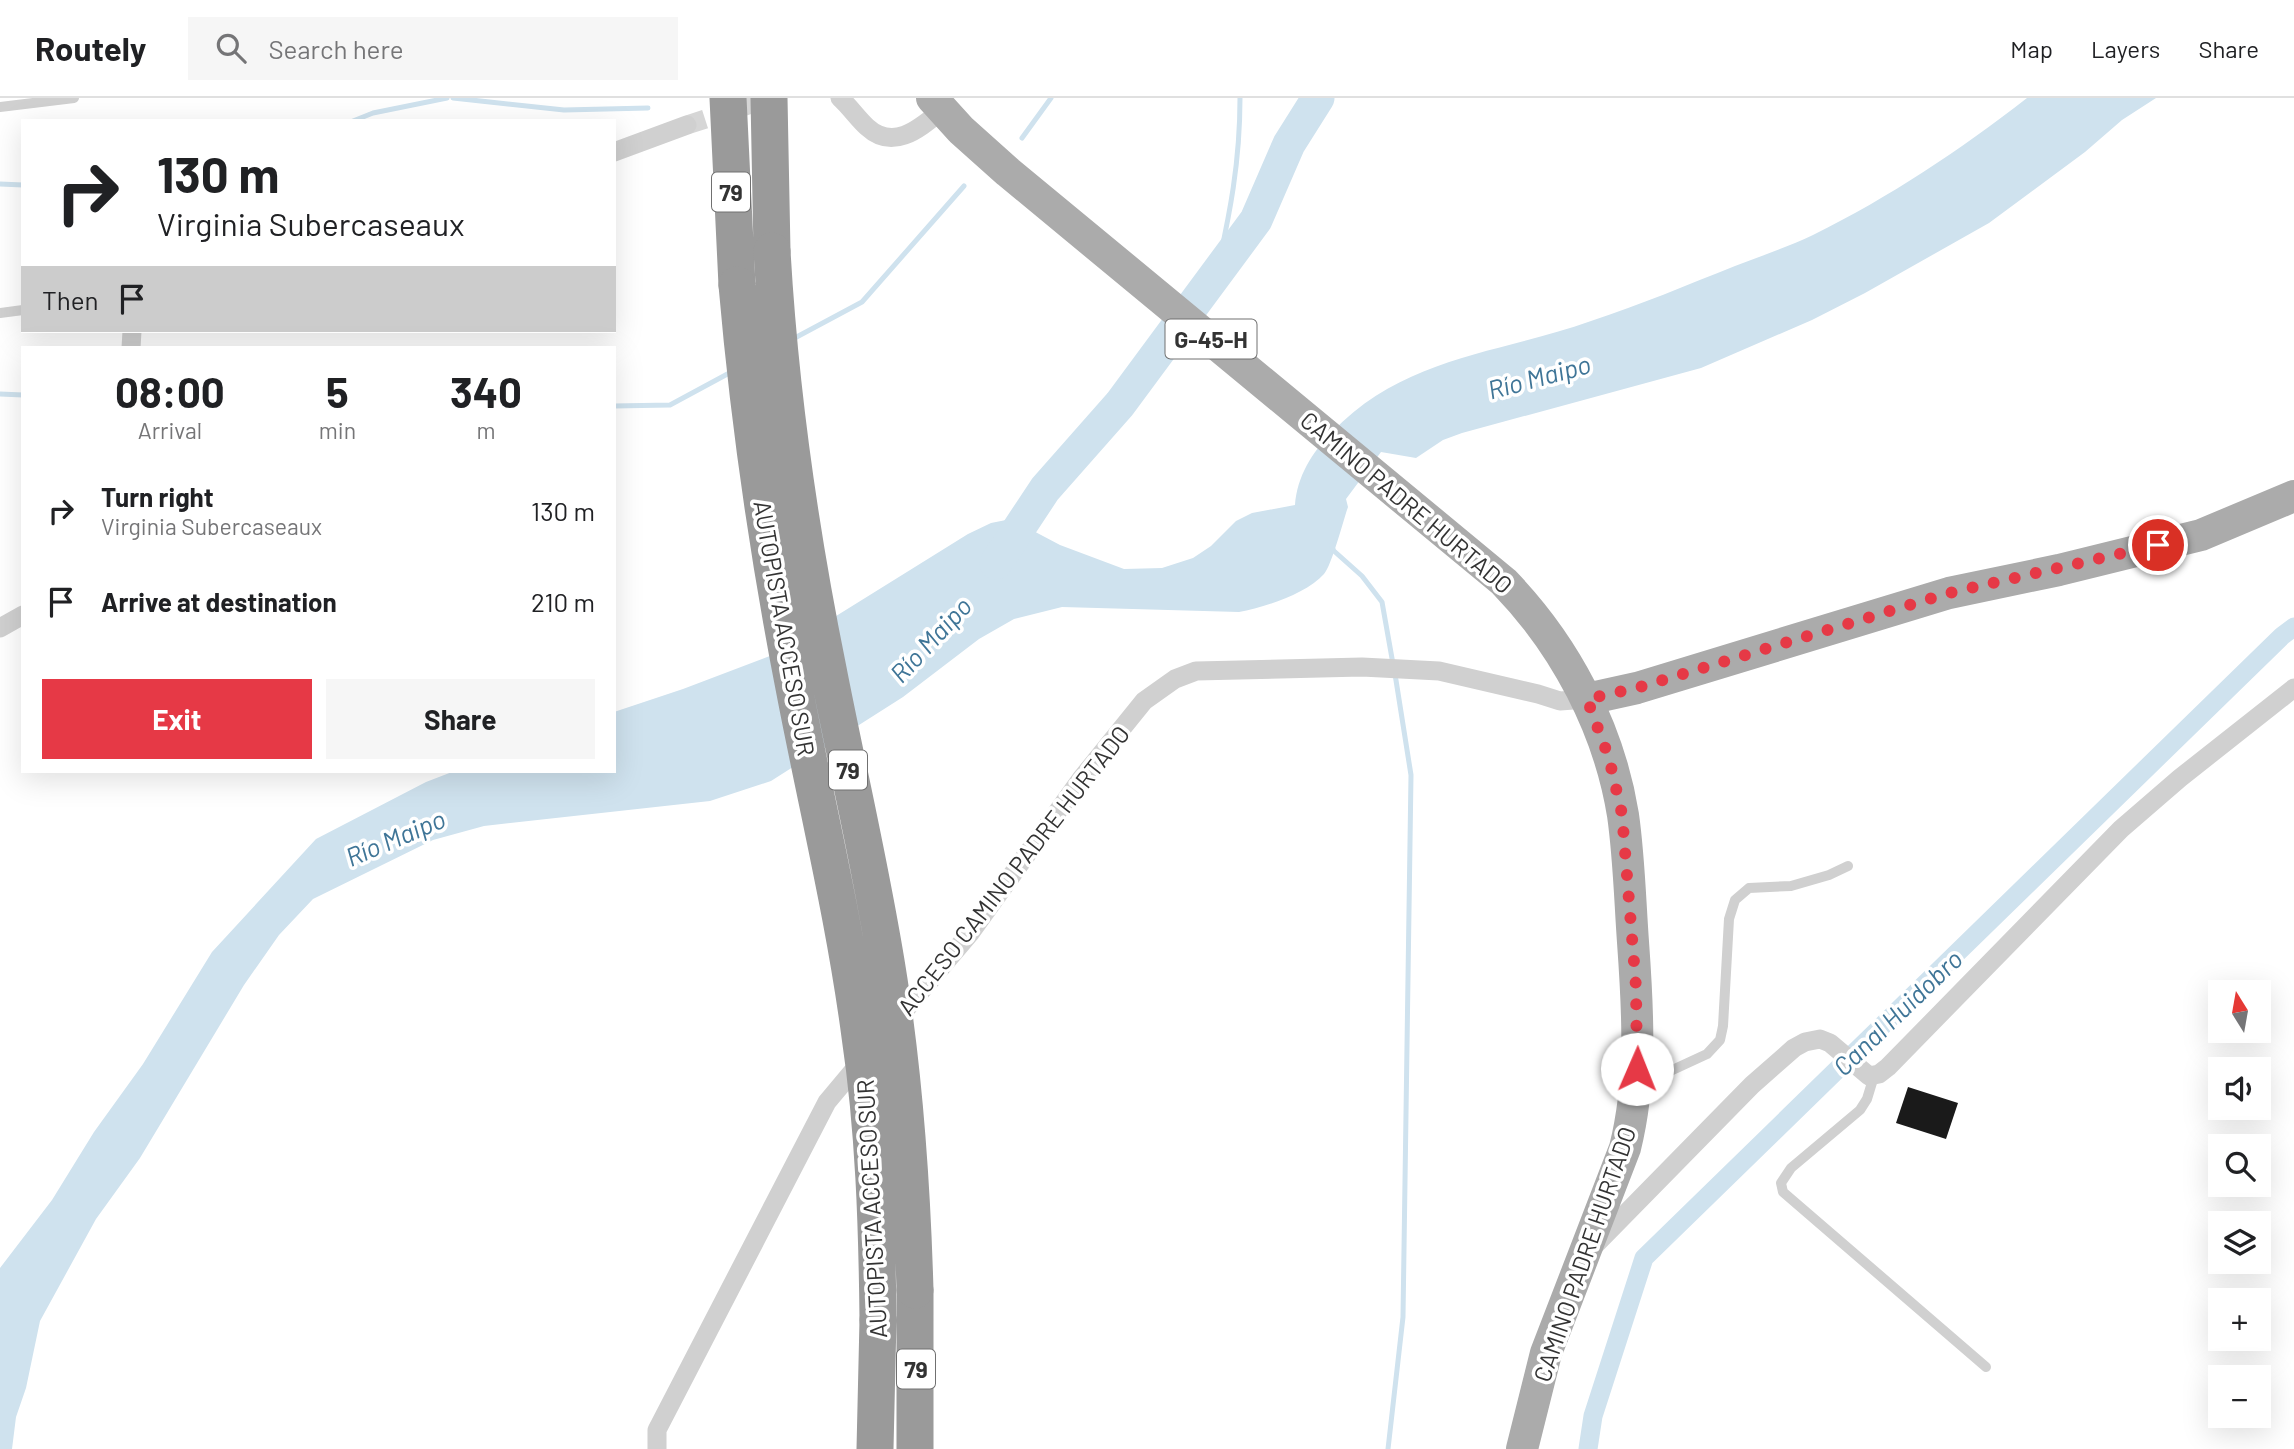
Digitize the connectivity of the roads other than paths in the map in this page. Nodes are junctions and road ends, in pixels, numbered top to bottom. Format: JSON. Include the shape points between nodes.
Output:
{"nodes":[{"id":1,"x":74,"y":98,"type":"edge"},
{"id":2,"x":727,"y":98,"type":"edge"},
{"id":3,"x":769,"y":98,"type":"edge"},
{"id":4,"x":840,"y":98,"type":"edge"},
{"id":5,"x":937,"y":104,"type":"edge"},
{"id":6,"x":0,"y":107,"type":"edge"},
{"id":7,"x":687,"y":125,"type":"tunnel mouth"},
{"id":8,"x":616,"y":151,"type":"edge"},
{"id":9,"x":21,"y":310,"type":"edge"},
{"id":10,"x":0,"y":313,"type":"edge"},
{"id":11,"x":2294,"y":496,"type":"edge"},
{"id":12,"x":21,"y":616,"type":"edge"},
{"id":13,"x":0,"y":628,"type":"edge"},
{"id":14,"x":2294,"y":688,"type":"edge"},
{"id":15,"x":1587,"y":699,"type":"junction"},
{"id":16,"x":1848,"y":866,"type":"dead end"},
{"id":17,"x":1866,"y":1072,"type":"junction"},
{"id":18,"x":1636,"y":1087,"type":"junction"},
{"id":19,"x":1581,"y":1259,"type":"junction"},
{"id":20,"x":1986,"y":1367,"type":"dead end"},
{"id":21,"x":657,"y":1449,"type":"edge"},
{"id":22,"x":874,"y":1449,"type":"edge"},
{"id":23,"x":915,"y":1449,"type":"edge"},
{"id":24,"x":1522,"y":1449,"type":"edge"}],
"edges":[{"from":1,"to":6,"type":"lane"},
{"from":2,"to":22,"type":"highway","name":"AUTOPISTA ACCESO SUR","number":"79","bridge":true,"via":[[744,372],[764,523],[861,1037],[874,1171],[878,1320]]},
{"from":3,"to":23,"type":"highway","name":"AUTOPISTA ACCESO SUR","number":"79","bridge":true,"via":[[780,373],[799,509],[899,1045],[915,1290]]},
{"from":4,"to":5,"type":"street","via":[[865,126],[889,137],[911,134]]},
{"from":5,"to":15,"type":"main road","name":"CAMINO PADRE HURTADO","number":"G-45-H","via":[[1008,172],[1484,564],[1522,600],[1548,634]]},
{"from":7,"to":8,"type":"street"},
{"from":9,"to":10,"type":"lane"},
{"from":11,"to":15,"type":"main road","via":[[2202,535],[1949,593]]},
{"from":12,"to":13,"type":"street"},
{"from":14,"to":17,"type":"street","via":[[2121,829],[1888,1067]]},
{"from":15,"to":18,"type":"main road","name":"CAMINO PADRE HURTADO","number":"G-45-H","via":[[1609,758],[1622,814],[1636,987]]},
{"from":15,"to":21,"type":"street","name":"ACCESO CAMINO PADRE HURTADO","via":[[1560,701],[1439,671],[1362,667],[1196,671],[1175,679],[1144,701],[1081,779],[971,932],[827,1102],[657,1430]]},
{"from":16,"to":18,"type":"lane","via":[[1791,886],[1749,888],[1735,900],[1729,919],[1720,1040],[1707,1055]]},
{"from":17,"to":19,"type":"street","via":[[1820,1039],[1794,1048]]},
{"from":17,"to":20,"type":"lane","via":[[1867,1099],[1860,1110],[1791,1168],[1781,1184],[1783,1192]]},
{"from":18,"to":19,"type":"main road","name":"CAMINO PADRE HURTADO","number":"G-45-H","via":[[1625,1148]]},
{"from":19,"to":24,"type":"main road","name":"CAMINO PADRE HURTADO","number":"G-45-H","via":[[1546,1353]]}]}
